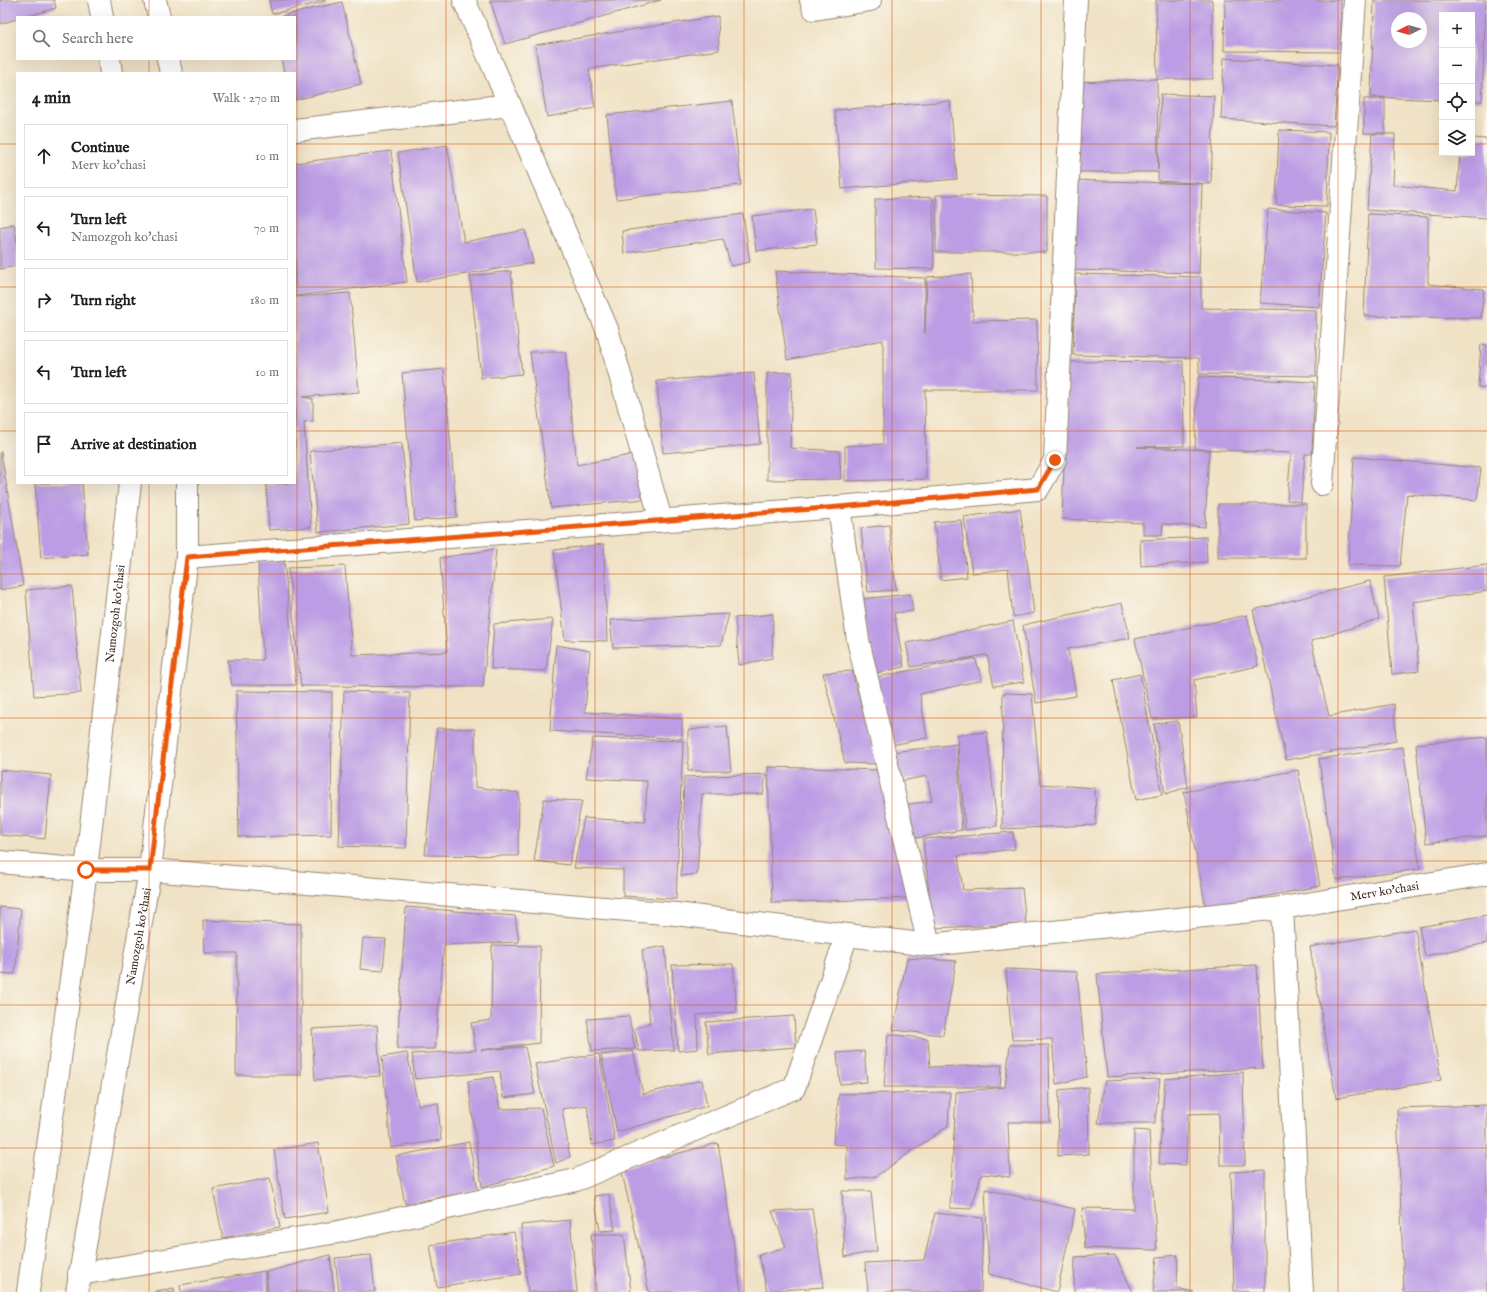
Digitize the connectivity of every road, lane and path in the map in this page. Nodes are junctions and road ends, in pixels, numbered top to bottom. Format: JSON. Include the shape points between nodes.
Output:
{"nodes":[{"id":1,"x":99,"y":0,"type":"edge"},
{"id":2,"x":155,"y":0,"type":"edge"},
{"id":3,"x":464,"y":0,"type":"edge"},
{"id":4,"x":811,"y":0,"type":"edge"},
{"id":5,"x":870,"y":0,"type":"edge"},
{"id":6,"x":1076,"y":0,"type":"edge"},
{"id":7,"x":1355,"y":0,"type":"edge"},
{"id":8,"x":102,"y":16,"type":"edge"},
{"id":9,"x":159,"y":16,"type":"edge"},
{"id":10,"x":109,"y":60,"type":"edge"},
{"id":11,"x":168,"y":60,"type":"edge"},
{"id":12,"x":111,"y":72,"type":"edge"},
{"id":13,"x":171,"y":72,"type":"edge"},
{"id":14,"x":510,"y":105,"type":"junction"},
{"id":15,"x":296,"y":130,"type":"edge"},
{"id":16,"x":130,"y":484,"type":"edge"},
{"id":17,"x":187,"y":484,"type":"edge"},
{"id":18,"x":1322,"y":484,"type":"dead end"},
{"id":19,"x":839,"y":507,"type":"junction"},
{"id":20,"x":661,"y":520,"type":"junction"},
{"id":21,"x":187,"y":557,"type":"junction"},
{"id":22,"x":0,"y":862,"type":"edge"},
{"id":23,"x":86,"y":870,"type":"junction"},
{"id":24,"x":150,"y":870,"type":"junction"},
{"id":25,"x":1487,"y":874,"type":"edge"},
{"id":26,"x":1282,"y":908,"type":"junction"},
{"id":27,"x":846,"y":935,"type":"junction"},
{"id":28,"x":929,"y":945,"type":"junction"},
{"id":29,"x":78,"y":1283,"type":"edge"},
{"id":30,"x":28,"y":1292,"type":"edge"},
{"id":31,"x":1302,"y":1292,"type":"edge"}],
"edges":[{"from":1,"to":8,"type":"street"},
{"from":2,"to":9,"type":"street"},
{"from":3,"to":14,"type":"street"},
{"from":4,"to":5,"type":"street","via":[[814,9]]},
{"from":6,"to":19,"type":"street","via":[[1055,460],[1038,489]]},
{"from":7,"to":18,"type":"street"},
{"from":10,"to":12,"type":"street"},
{"from":11,"to":13,"type":"street"},
{"from":14,"to":15,"type":"street"},
{"from":14,"to":20,"type":"street","via":[[607,329]]},
{"from":16,"to":23,"type":"street","name":"Namozgoh ko'chasi"},
{"from":17,"to":21,"type":"street","name":"Namozgoh ko'chasi"},
{"from":19,"to":20,"type":"street"},
{"from":19,"to":28,"type":"street","via":[[858,640]]},
{"from":20,"to":21,"type":"street"},
{"from":21,"to":24,"type":"street","name":"Namozgoh ko'chasi"},
{"from":22,"to":23,"type":"street"},
{"from":23,"to":24,"type":"street"},
{"from":23,"to":30,"type":"street","name":"Namozgoh ko'chasi"},
{"from":24,"to":27,"type":"street","name":"Merv ko'chasi","via":[[676,914]]},
{"from":24,"to":29,"type":"street","name":"Namozgoh ko'chasi"},
{"from":25,"to":26,"type":"street","name":"Merv ko'chasi"},
{"from":26,"to":28,"type":"street","name":"Merv ko'chasi"},
{"from":26,"to":31,"type":"street"},
{"from":27,"to":28,"type":"street","name":"Merv ko'chasi"},
{"from":27,"to":29,"type":"street","via":[[794,1088],[576,1180],[338,1232]]}]}
